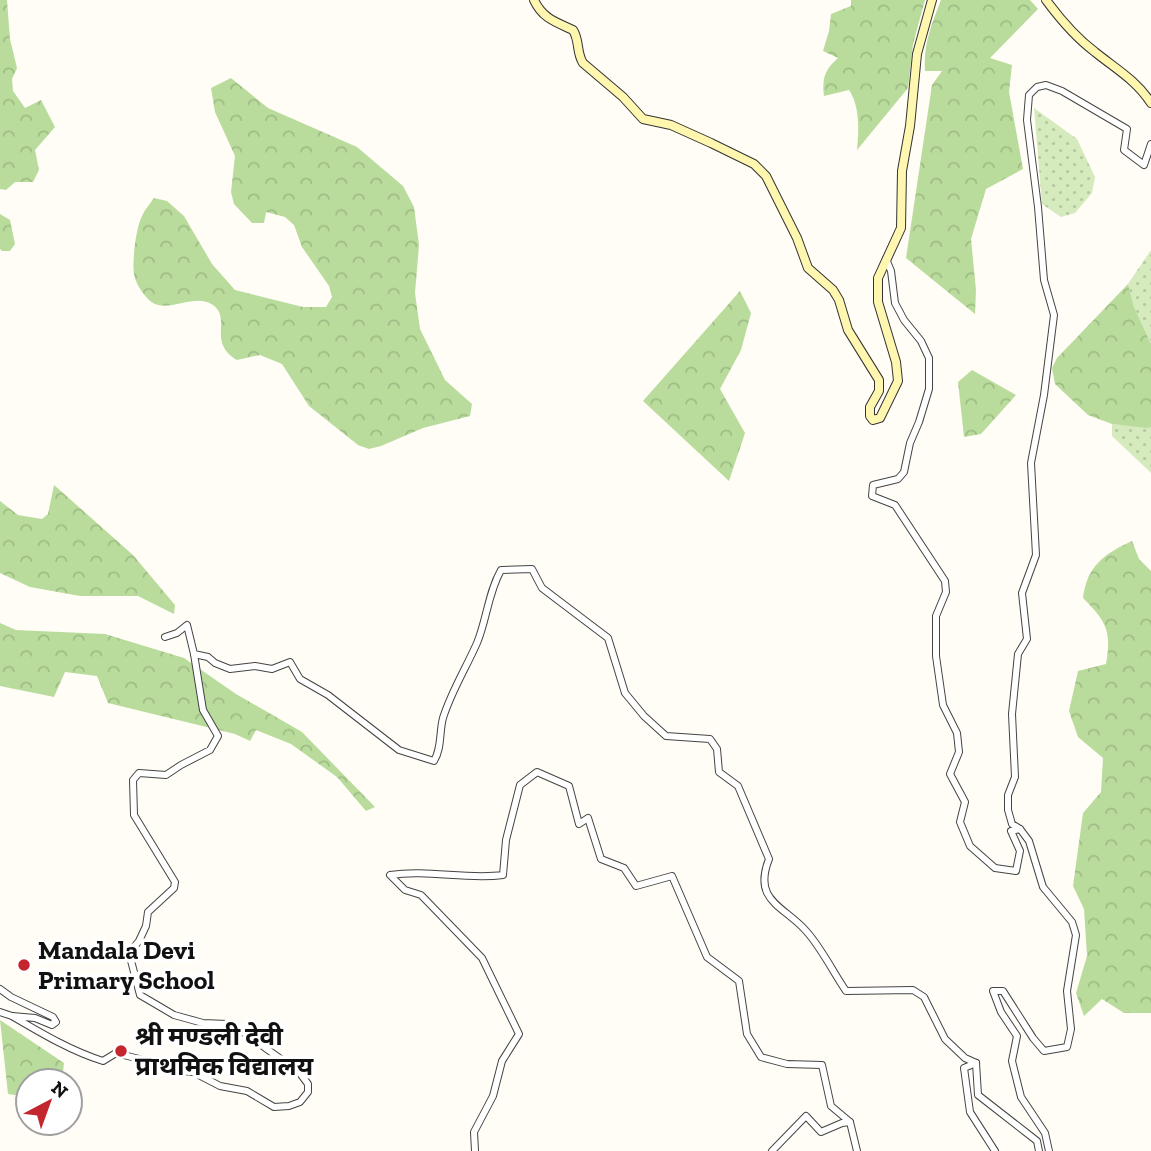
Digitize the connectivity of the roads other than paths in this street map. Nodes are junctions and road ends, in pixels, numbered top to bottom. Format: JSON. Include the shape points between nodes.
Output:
{"nodes":[{"id":1,"x":534,"y":0,"type":"edge"},
{"id":2,"x":932,"y":0,"type":"edge"},
{"id":3,"x":1045,"y":0,"type":"edge"},
{"id":4,"x":1151,"y":103,"type":"edge"},
{"id":5,"x":1151,"y":144,"type":"edge"},
{"id":6,"x":1144,"y":165,"type":"junction"},
{"id":7,"x":1151,"y":169,"type":"edge"},
{"id":8,"x":886,"y":257,"type":"junction"},
{"id":9,"x":165,"y":637,"type":"dead end"},
{"id":10,"x":194,"y":654,"type":"junction"},
{"id":11,"x":1020,"y":829,"type":"junction"},
{"id":12,"x":0,"y":989,"type":"edge"},
{"id":13,"x":0,"y":1012,"type":"edge"},
{"id":14,"x":12,"y":1016,"type":"junction"},
{"id":15,"x":975,"y":1063,"type":"junction"},
{"id":16,"x":850,"y":1122,"type":"junction"},
{"id":17,"x":475,"y":1151,"type":"edge"},
{"id":18,"x":772,"y":1151,"type":"edge"},
{"id":19,"x":857,"y":1151,"type":"edge"},
{"id":20,"x":995,"y":1151,"type":"edge"},
{"id":21,"x":1039,"y":1151,"type":"edge"},
{"id":22,"x":1049,"y":1151,"type":"edge"}],
"edges":[{"from":1,"to":8,"type":"main road","via":[[550,20],[573,30],[583,63],[624,97],[638,116],[711,143],[754,164],[766,176],[808,268],[833,290],[848,330],[879,380],[870,407],[873,420],[880,418],[898,381],[878,302],[878,278]]},
{"from":2,"to":8,"type":"main road","via":[[917,54],[902,171],[901,228]]},
{"from":3,"to":4,"type":"main road","via":[[1095,53],[1141,87]]},
{"from":5,"to":6,"type":"street"},
{"from":6,"to":7,"type":"street"},
{"from":6,"to":11,"type":"street","via":[[1124,150],[1127,129],[1046,85],[1029,95],[1027,120],[1044,280],[1054,314],[1031,463],[1036,555],[1022,593],[1027,639],[1018,654],[1012,714],[1015,777],[1008,810],[1012,824]]},
{"from":8,"to":11,"type":"street","via":[[895,303],[929,358],[929,388],[904,472],[898,479],[873,485],[872,496],[895,505],[945,581],[946,592],[936,616],[936,656],[943,705],[957,733],[959,751],[950,774],[965,802],[960,822],[963,833],[970,846],[995,867],[1016,871],[1020,851],[1011,831]]},
{"from":9,"to":10,"type":"street","via":[[187,625]]},
{"from":10,"to":14,"type":"street","via":[[203,710],[218,736],[216,743],[166,775],[139,773],[133,780],[134,815],[175,882],[148,912],[146,926],[129,953],[136,986],[140,996],[174,1015],[227,1024],[243,1032],[299,1072],[308,1092],[289,1107],[274,1107],[247,1091],[220,1086],[172,1066],[150,1067],[147,1061],[116,1053],[103,1061],[83,1055]]},
{"from":10,"to":15,"type":"street","via":[[230,669],[272,669],[290,662],[300,679],[399,750],[434,761],[443,720],[478,641],[493,584],[501,570],[532,569],[542,589],[608,638],[625,693],[644,716],[666,736],[710,739],[717,748],[719,772],[738,786],[769,859],[762,877],[765,887],[779,909],[806,931],[846,991],[913,990],[925,997],[945,1039]]},
{"from":11,"to":22,"type":"street","via":[[1029,841],[1043,887],[1072,922],[1076,935],[1067,991],[1071,1029],[1067,1047],[1044,1051],[1003,991],[993,991],[1017,1036],[1012,1061],[1021,1097],[1045,1133]]},
{"from":12,"to":14,"type":"street","via":[[57,1022],[52,1025]]},
{"from":13,"to":14,"type":"street"},
{"from":15,"to":20,"type":"street","via":[[964,1068],[970,1112]]},
{"from":15,"to":21,"type":"street","via":[[978,1096],[1037,1141]]},
{"from":16,"to":17,"type":"street","via":[[831,1106],[822,1065],[787,1064],[761,1057],[747,1034],[738,981],[708,957],[672,876],[636,886],[624,868],[601,859],[589,818],[579,824],[569,786],[537,772],[520,785],[506,840],[503,875],[413,871],[390,875],[405,890],[421,895],[482,958],[519,1034],[502,1061],[492,1096],[474,1132]]},
{"from":16,"to":18,"type":"street","via":[[821,1132],[806,1116]]},
{"from":16,"to":19,"type":"street"}]}
